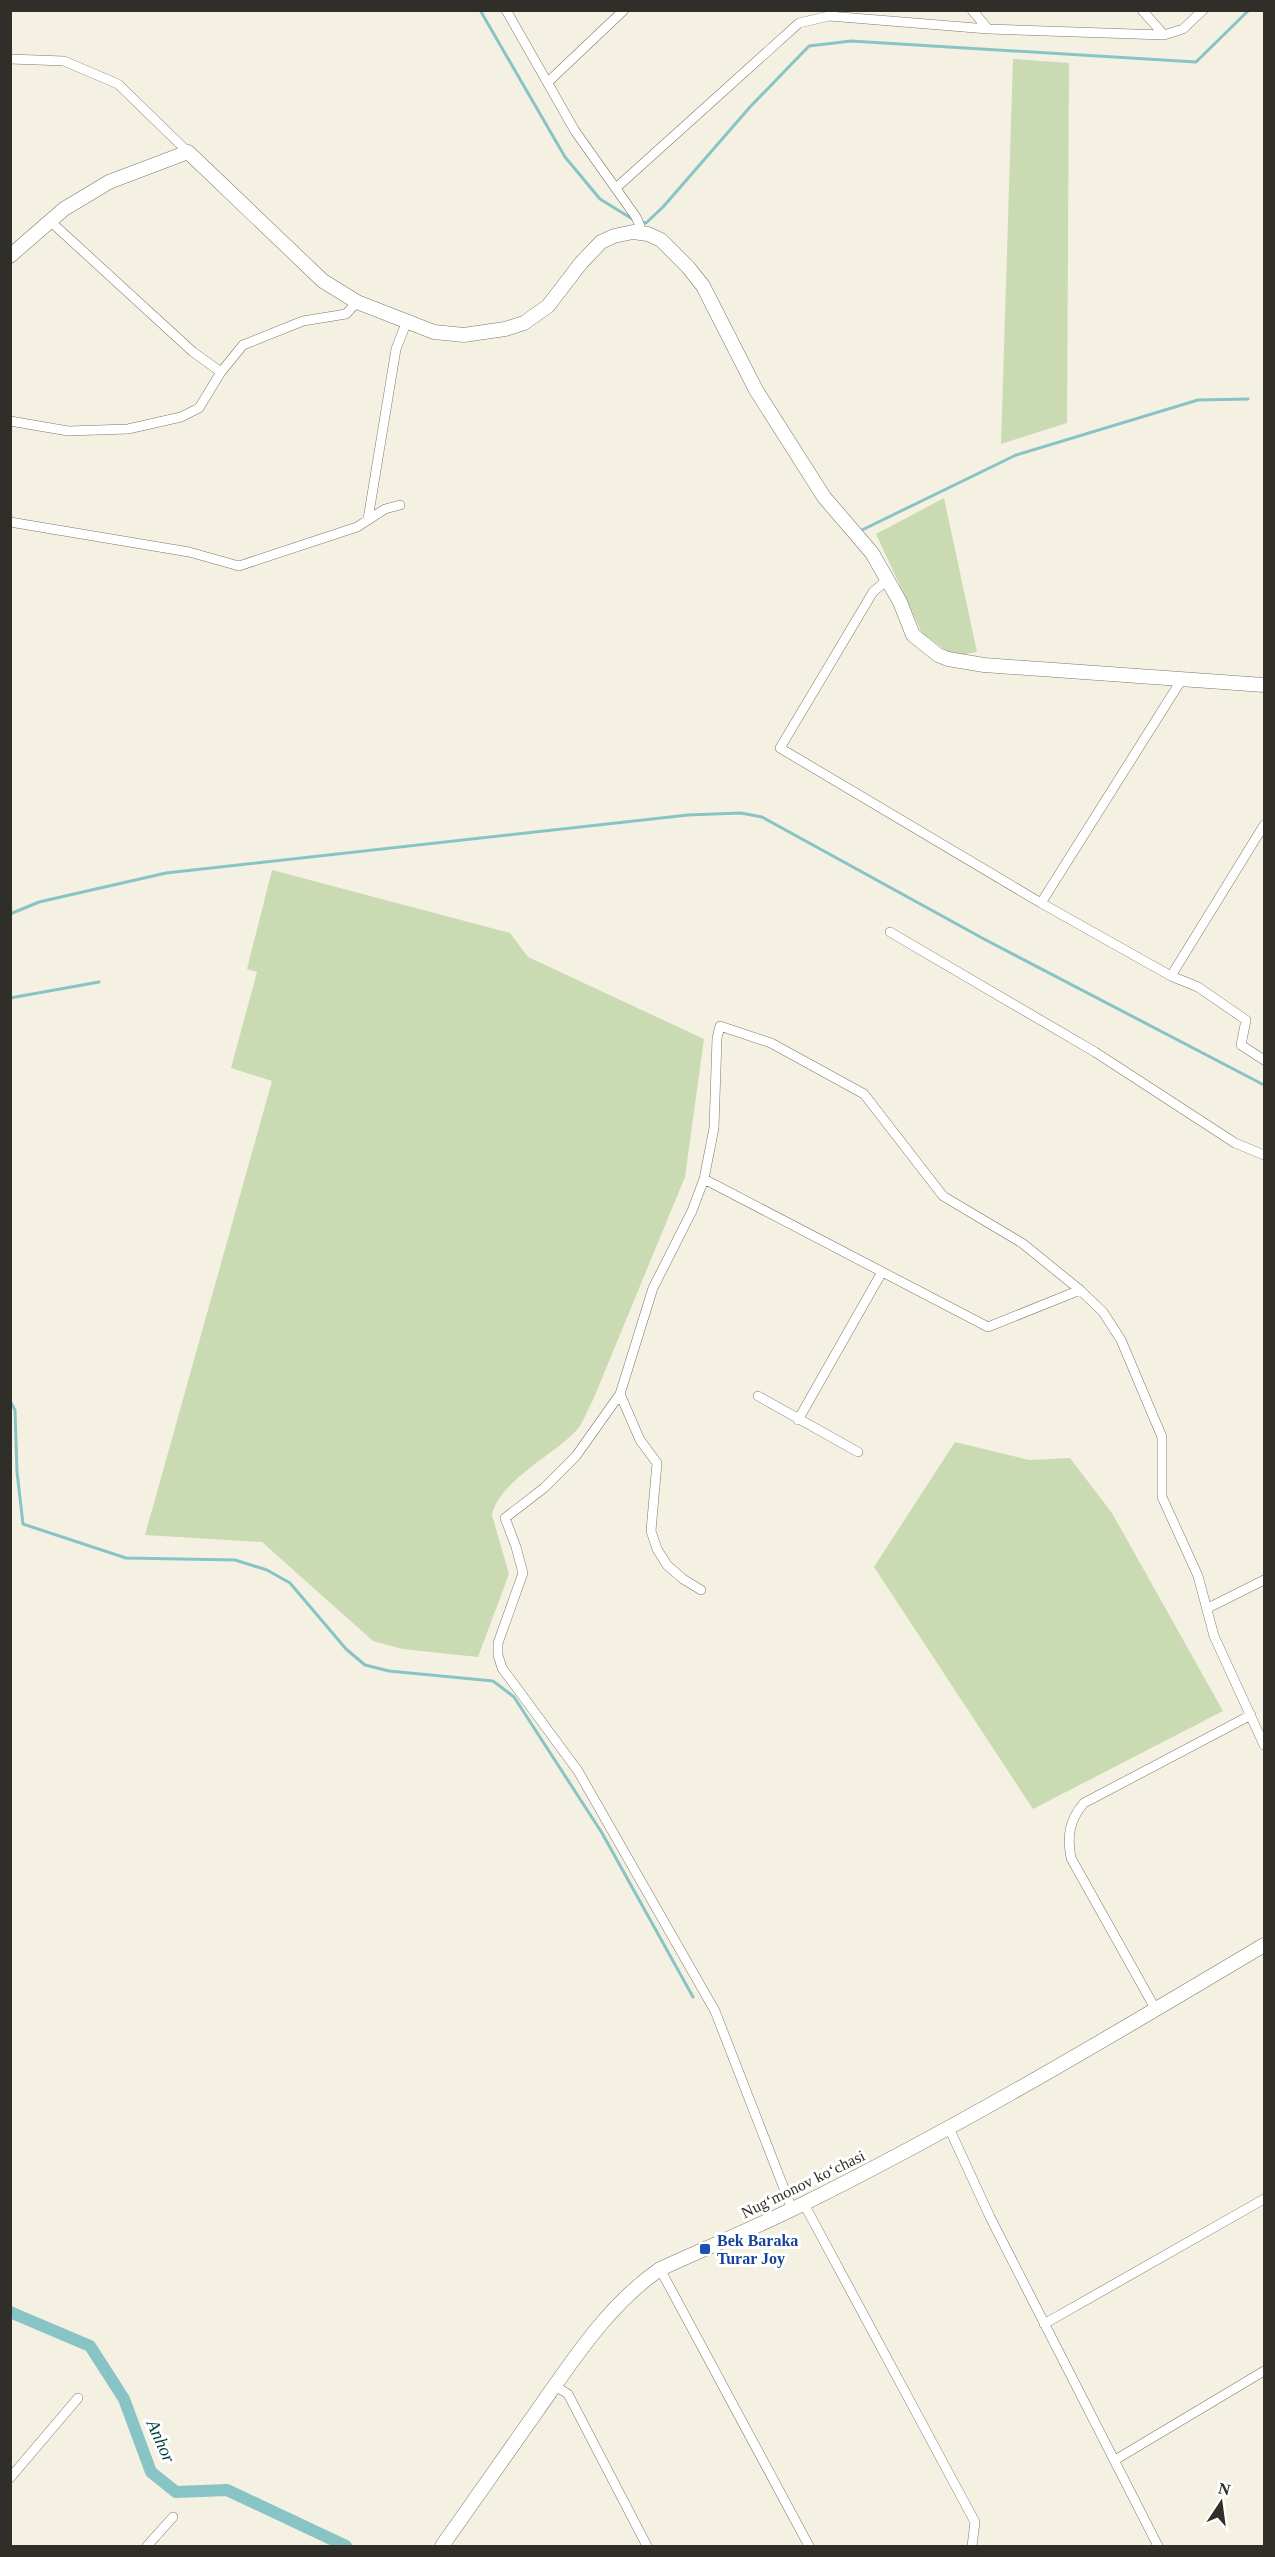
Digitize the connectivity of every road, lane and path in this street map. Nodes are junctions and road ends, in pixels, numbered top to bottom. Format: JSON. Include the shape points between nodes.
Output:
{"nodes":[{"id":1,"x":506,"y":10,"type":"edge"},
{"id":2,"x":624,"y":10,"type":"edge"},
{"id":3,"x":972,"y":10,"type":"edge"},
{"id":4,"x":1142,"y":10,"type":"edge"},
{"id":5,"x":1203,"y":10,"type":"edge"},
{"id":6,"x":826,"y":13,"type":"edge"},
{"id":7,"x":988,"y":29,"type":"junction"},
{"id":8,"x":1164,"y":35,"type":"junction"},
{"id":9,"x":10,"y":59,"type":"edge"},
{"id":10,"x":548,"y":82,"type":"junction"},
{"id":11,"x":188,"y":152,"type":"junction"},
{"id":12,"x":616,"y":188,"type":"junction"},
{"id":13,"x":50,"y":221,"type":"junction"},
{"id":14,"x":638,"y":225,"type":"junction"},
{"id":15,"x":10,"y":256,"type":"edge"},
{"id":16,"x":357,"y":302,"type":"junction"},
{"id":17,"x":407,"y":321,"type":"junction"},
{"id":18,"x":221,"y":372,"type":"junction"},
{"id":19,"x":10,"y":421,"type":"edge"},
{"id":20,"x":400,"y":506,"type":"dead end"},
{"id":21,"x":368,"y":519,"type":"junction"},
{"id":22,"x":10,"y":522,"type":"edge"},
{"id":23,"x":888,"y":579,"type":"junction"},
{"id":24,"x":1182,"y":679,"type":"junction"},
{"id":25,"x":1264,"y":685,"type":"edge"},
{"id":26,"x":1264,"y":825,"type":"edge"},
{"id":27,"x":1041,"y":903,"type":"junction"},
{"id":28,"x":890,"y":932,"type":"dead end"},
{"id":29,"x":1171,"y":976,"type":"junction"},
{"id":30,"x":1264,"y":1060,"type":"edge"},
{"id":31,"x":1264,"y":1155,"type":"edge"},
{"id":32,"x":704,"y":1179,"type":"junction"},
{"id":33,"x":882,"y":1272,"type":"junction"},
{"id":34,"x":1080,"y":1290,"type":"junction"},
{"id":35,"x":620,"y":1394,"type":"junction"},
{"id":36,"x":758,"y":1396,"type":"dead end"},
{"id":37,"x":798,"y":1420,"type":"junction"},
{"id":38,"x":858,"y":1452,"type":"dead end"},
{"id":39,"x":1264,"y":1580,"type":"edge"},
{"id":40,"x":701,"y":1590,"type":"dead end"},
{"id":41,"x":1208,"y":1608,"type":"junction"},
{"id":42,"x":1251,"y":1715,"type":"junction"},
{"id":43,"x":1264,"y":1744,"type":"edge"},
{"id":44,"x":1264,"y":1945,"type":"edge"},
{"id":45,"x":1156,"y":2010,"type":"junction"},
{"id":46,"x":949,"y":2128,"type":"junction"},
{"id":47,"x":1264,"y":2199,"type":"edge"},
{"id":48,"x":798,"y":2207,"type":"junction"},
{"id":49,"x":660,"y":2269,"type":"junction"},
{"id":50,"x":1044,"y":2324,"type":"junction"},
{"id":51,"x":1264,"y":2371,"type":"edge"},
{"id":52,"x":555,"y":2386,"type":"junction"},
{"id":53,"x":78,"y":2397,"type":"dead end"},
{"id":54,"x":1115,"y":2460,"type":"junction"},
{"id":55,"x":10,"y":2478,"type":"edge"},
{"id":56,"x":173,"y":2517,"type":"dead end"},
{"id":57,"x":147,"y":2547,"type":"edge"},
{"id":58,"x":442,"y":2547,"type":"edge"},
{"id":59,"x":647,"y":2547,"type":"edge"},
{"id":60,"x":809,"y":2547,"type":"edge"},
{"id":61,"x":972,"y":2547,"type":"edge"},
{"id":62,"x":1158,"y":2547,"type":"edge"}],
"edges":[{"from":1,"to":10,"type":"street"},
{"from":2,"to":10,"type":"street"},
{"from":3,"to":7,"type":"street"},
{"from":4,"to":8,"type":"street"},
{"from":5,"to":8,"type":"street","via":[[1183,29]]},
{"from":6,"to":7,"type":"street"},
{"from":6,"to":12,"type":"street","via":[[799,23]]},
{"from":7,"to":8,"type":"street"},
{"from":9,"to":11,"type":"street","via":[[64,61],[118,84]]},
{"from":10,"to":12,"type":"street","via":[[575,131]]},
{"from":11,"to":13,"type":"street","via":[[109,183]]},
{"from":11,"to":16,"type":"street","via":[[313,274]]},
{"from":12,"to":14,"type":"street"},
{"from":13,"to":15,"type":"street"},
{"from":13,"to":18,"type":"street","via":[[193,352]]},
{"from":14,"to":17,"type":"street","via":[[595,247],[555,299],[524,323],[454,335]]},
{"from":14,"to":23,"type":"street","via":[[665,243],[703,286],[756,390],[824,497],[872,553]]},
{"from":16,"to":17,"type":"street"},
{"from":16,"to":18,"type":"street","via":[[346,314],[303,321],[243,345]]},
{"from":17,"to":21,"type":"street","via":[[396,349]]},
{"from":18,"to":19,"type":"street","via":[[200,408],[181,417],[128,429],[68,431]]},
{"from":20,"to":21,"type":"street"},
{"from":21,"to":22,"type":"street","via":[[357,527],[239,566],[189,552]]},
{"from":23,"to":24,"type":"street","via":[[913,635],[929,650],[948,659]]},
{"from":23,"to":27,"type":"street","via":[[873,592],[780,748]]},
{"from":24,"to":25,"type":"street"},
{"from":24,"to":27,"type":"street"},
{"from":26,"to":29,"type":"street"},
{"from":27,"to":29,"type":"street"},
{"from":28,"to":31,"type":"street","via":[[1095,1052],[1236,1143]]},
{"from":29,"to":30,"type":"street","via":[[1198,987],[1246,1020],[1240,1046]]},
{"from":32,"to":33,"type":"street"},
{"from":32,"to":34,"type":"street","via":[[714,1128],[720,1026],[771,1043],[864,1094],[943,1196],[1022,1243]]},
{"from":32,"to":35,"type":"street","via":[[653,1288]]},
{"from":33,"to":34,"type":"street","via":[[988,1328]]},
{"from":33,"to":37,"type":"street"},
{"from":34,"to":41,"type":"street","via":[[1102,1312],[1121,1340],[1161,1437],[1162,1497],[1198,1576]]},
{"from":35,"to":40,"type":"street","via":[[640,1440],[657,1463],[651,1531],[657,1549],[682,1579]]},
{"from":35,"to":48,"type":"street","via":[[576,1456],[544,1488],[505,1518],[523,1573],[501,1632],[498,1655],[510,1681],[578,1771],[715,2011]]},
{"from":36,"to":37,"type":"street"},
{"from":37,"to":38,"type":"street"},
{"from":39,"to":41,"type":"street"},
{"from":41,"to":42,"type":"street","via":[[1214,1636]]},
{"from":42,"to":43,"type":"street"},
{"from":42,"to":45,"type":"street","via":[[1084,1803],[1070,1826],[1071,1858]]},
{"from":44,"to":45,"type":"street","name":"Nugʻmonov koʻchasi"},
{"from":45,"to":46,"type":"street","name":"Nugʻmonov koʻchasi"},
{"from":46,"to":48,"type":"street","name":"Nugʻmonov koʻchasi"},
{"from":46,"to":50,"type":"street"},
{"from":47,"to":50,"type":"street"},
{"from":48,"to":49,"type":"street","name":"Nugʻmonov koʻchasi"},
{"from":48,"to":61,"type":"street","via":[[975,2522]]},
{"from":49,"to":52,"type":"street","name":"Nugʻmonov koʻchasi","via":[[607,2317]]},
{"from":49,"to":60,"type":"street"},
{"from":50,"to":54,"type":"street"},
{"from":51,"to":54,"type":"street"},
{"from":52,"to":58,"type":"street","name":"Nugʻmonov koʻchasi"},
{"from":52,"to":59,"type":"street","via":[[568,2394]]},
{"from":53,"to":55,"type":"street"},
{"from":54,"to":62,"type":"street"},
{"from":56,"to":57,"type":"street"}]}
